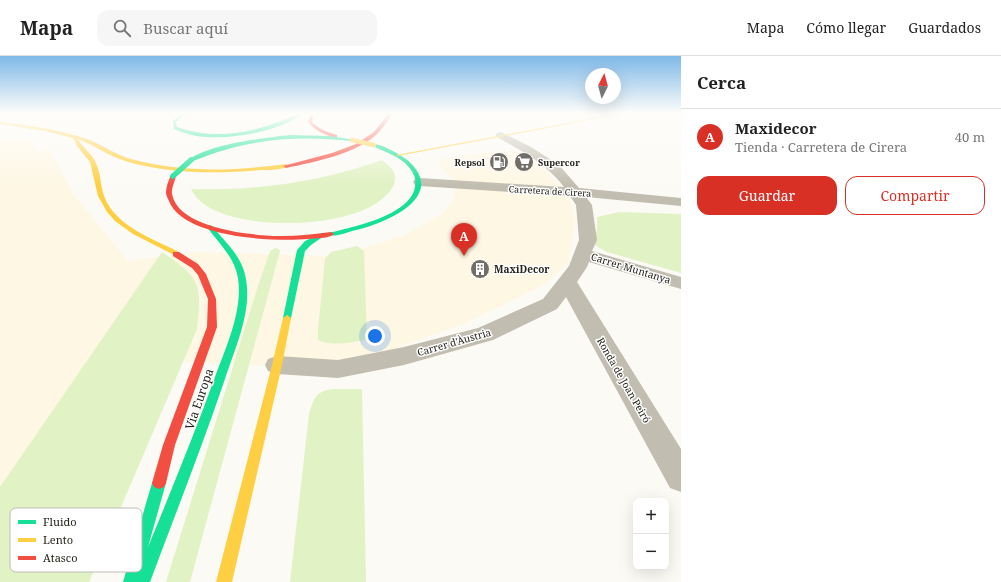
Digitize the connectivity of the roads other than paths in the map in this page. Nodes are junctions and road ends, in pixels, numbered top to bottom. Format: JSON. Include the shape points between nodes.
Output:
{"nodes":[{"id":1,"x":75,"y":138,"type":"joint"},
{"id":2,"x":177,"y":138,"type":"edge"},
{"id":3,"x":265,"y":138,"type":"edge"},
{"id":4,"x":283,"y":138,"type":"edge"},
{"id":5,"x":324,"y":138,"type":"edge"},
{"id":6,"x":343,"y":138,"type":"edge"},
{"id":7,"x":369,"y":138,"type":"edge"},
{"id":8,"x":487,"y":138,"type":"edge"},
{"id":9,"x":505,"y":138,"type":"edge"},
{"id":10,"x":261,"y":139,"type":"junction"},
{"id":11,"x":351,"y":140,"type":"junction"},
{"id":12,"x":398,"y":155,"type":"junction"},
{"id":13,"x":420,"y":182,"type":"junction"},
{"id":14,"x":575,"y":192,"type":"junction"},
{"id":15,"x":681,"y":202,"type":"edge"},
{"id":16,"x":210,"y":227,"type":"junction"},
{"id":17,"x":322,"y":235,"type":"junction"},
{"id":18,"x":582,"y":254,"type":"junction"},
{"id":19,"x":567,"y":282,"type":"junction"},
{"id":20,"x":681,"y":283,"type":"edge"},
{"id":21,"x":277,"y":365,"type":"junction"},
{"id":22,"x":681,"y":477,"type":"edge"},
{"id":23,"x":142,"y":542,"type":"edge"},
{"id":24,"x":134,"y":572,"type":"edge"},
{"id":25,"x":131,"y":582,"type":"edge"},
{"id":26,"x":142,"y":582,"type":"edge"},
{"id":27,"x":224,"y":582,"type":"edge"}],
"edges":[{"from":1,"to":7,"type":"main road","via":[[87,141],[122,159],[143,164],[191,170],[251,170],[294,164],[348,150]]},
{"from":1,"to":23,"type":"main road","via":[[93,163],[99,181],[99,191],[110,210],[129,227],[195,266],[202,274],[212,299],[212,327],[169,445]]},
{"from":2,"to":10,"type":"main road","via":[[205,141]]},
{"from":3,"to":10,"type":"main road"},
{"from":4,"to":10,"type":"main road"},
{"from":5,"to":11,"type":"main road"},
{"from":6,"to":11,"type":"main road"},
{"from":8,"to":12,"type":"main road"},
{"from":9,"to":14,"type":"street","name":"Carrer d'Àustria","via":[[547,162]]},
{"from":10,"to":16,"type":"main road","bridge":true,"via":[[218,148],[184,165],[173,176],[168,187],[169,200],[179,212],[197,223]]},
{"from":11,"to":12,"type":"main road","bridge":true,"via":[[374,145]]},
{"from":12,"to":13,"type":"main road","via":[[416,170]]},
{"from":13,"to":14,"type":"street","name":"Carretera de Cirera"},
{"from":13,"to":17,"type":"main road","via":[[415,196],[390,216],[360,227]]},
{"from":14,"to":15,"type":"street","name":"Carretera de Cirera"},
{"from":14,"to":18,"type":"street","name":"Carrer d'Àustria","via":[[584,205],[588,240]]},
{"from":16,"to":17,"type":"main road","via":[[262,237]]},
{"from":16,"to":26,"type":"main road","name":"Via Europa","via":[[235,256],[245,291],[243,306],[210,407]]},
{"from":17,"to":21,"type":"main road","via":[[301,250]]},
{"from":18,"to":19,"type":"street","name":"Carrer d'Àustria","via":[[578,267]]},
{"from":18,"to":20,"type":"street","name":"Carrer Muntanya"},
{"from":19,"to":21,"type":"street","name":"Carrer d'Àustria","via":[[550,304],[485,334],[404,356],[338,369]]},
{"from":19,"to":22,"type":"street","name":"Ronda de Joan Peiró"},
{"from":21,"to":27,"type":"main road"},
{"from":24,"to":25,"type":"main road"}]}
